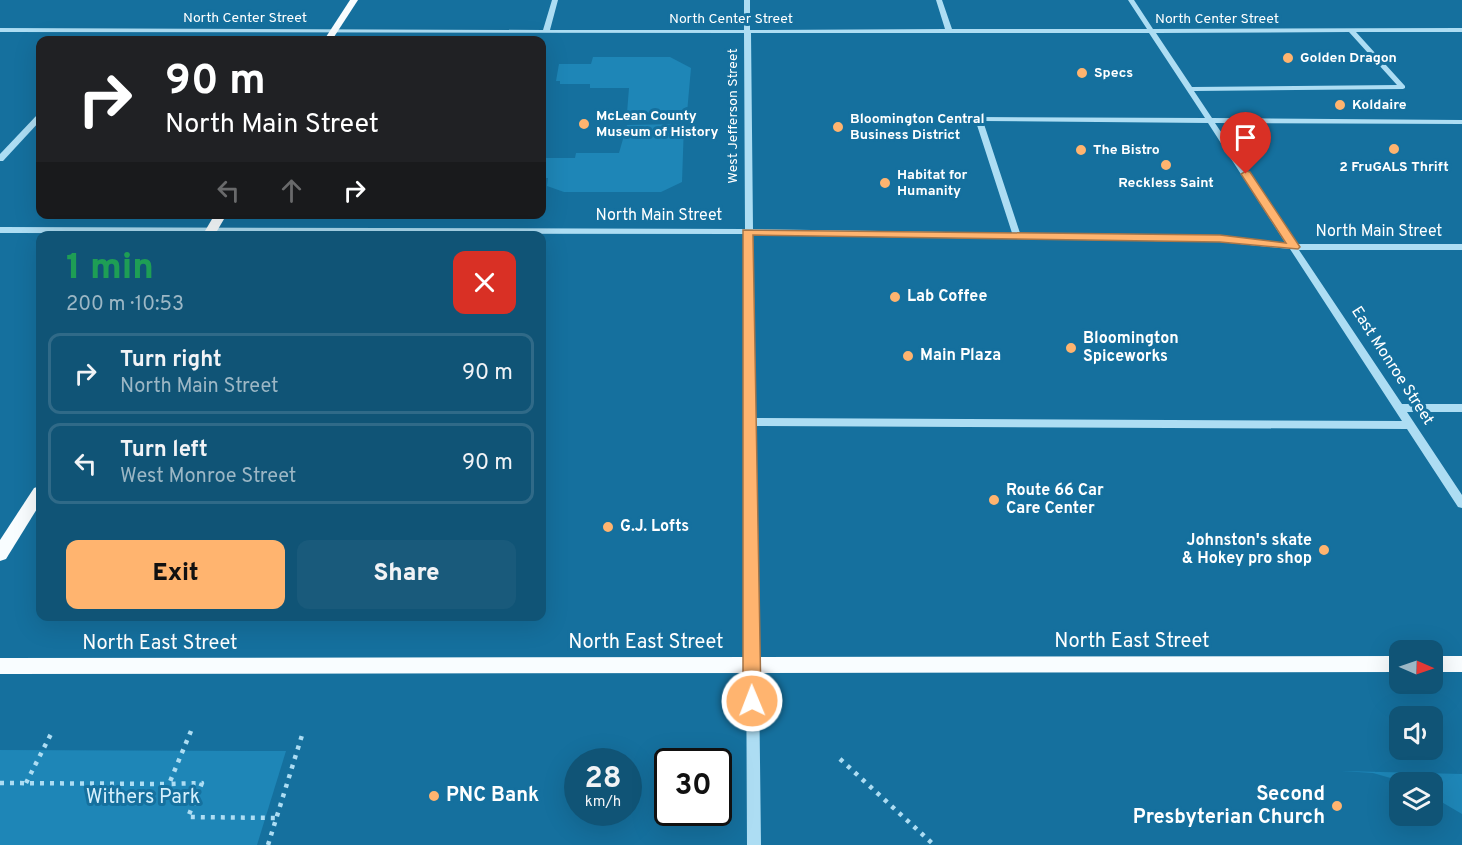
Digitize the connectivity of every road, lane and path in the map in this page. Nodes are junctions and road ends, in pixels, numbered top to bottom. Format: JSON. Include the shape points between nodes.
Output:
{"nodes":[{"id":1,"x":354,"y":0,"type":"edge"},
{"id":2,"x":555,"y":0,"type":"edge"},
{"id":3,"x":747,"y":0,"type":"edge"},
{"id":4,"x":939,"y":0,"type":"edge"},
{"id":5,"x":1131,"y":0,"type":"edge"},
{"id":6,"x":0,"y":30,"type":"edge"},
{"id":7,"x":124,"y":30,"type":"junction"},
{"id":8,"x":335,"y":30,"type":"junction"},
{"id":9,"x":1462,"y":30,"type":"edge"},
{"id":10,"x":747,"y":31,"type":"junction"},
{"id":11,"x":949,"y":31,"type":"junction"},
{"id":12,"x":1151,"y":31,"type":"junction"},
{"id":13,"x":1350,"y":31,"type":"junction"},
{"id":14,"x":546,"y":32,"type":"junction"},
{"id":15,"x":118,"y":36,"type":"edge"},
{"id":16,"x":331,"y":36,"type":"edge"},
{"id":17,"x":1190,"y":88,"type":"junction"},
{"id":18,"x":36,"y":121,"type":"edge"},
{"id":19,"x":1212,"y":121,"type":"junction"},
{"id":20,"x":1462,"y":122,"type":"edge"},
{"id":21,"x":0,"y":159,"type":"edge"},
{"id":22,"x":0,"y":230,"type":"edge"},
{"id":23,"x":70,"y":231,"type":"edge"},
{"id":24,"x":546,"y":232,"type":"edge"},
{"id":25,"x":747,"y":232,"type":"junction"},
{"id":26,"x":1017,"y":236,"type":"junction"},
{"id":27,"x":1294,"y":247,"type":"junction"},
{"id":28,"x":1462,"y":247,"type":"edge"},
{"id":29,"x":1399,"y":408,"type":"junction"},
{"id":30,"x":1462,"y":408,"type":"edge"},
{"id":31,"x":749,"y":422,"type":"junction"},
{"id":32,"x":1410,"y":425,"type":"junction"},
{"id":33,"x":36,"y":498,"type":"edge"},
{"id":34,"x":1462,"y":504,"type":"edge"},
{"id":35,"x":0,"y":554,"type":"edge"},
{"id":36,"x":1389,"y":664,"type":"edge"},
{"id":37,"x":1443,"y":664,"type":"edge"},
{"id":38,"x":1462,"y":664,"type":"edge"},
{"id":39,"x":751,"y":665,"type":"junction"},
{"id":40,"x":0,"y":666,"type":"edge"},
{"id":41,"x":53,"y":730,"type":"dead end"},
{"id":42,"x":191,"y":731,"type":"dead end"},
{"id":43,"x":303,"y":732,"type":"dead end"},
{"id":44,"x":840,"y":759,"type":"dead end"},
{"id":45,"x":0,"y":783,"type":"edge"},
{"id":46,"x":26,"y":783,"type":"junction"},
{"id":47,"x":169,"y":784,"type":"junction"},
{"id":48,"x":276,"y":818,"type":"junction"},
{"id":49,"x":268,"y":845,"type":"edge"},
{"id":50,"x":754,"y":845,"type":"edge"},
{"id":51,"x":934,"y":845,"type":"edge"}],
"edges":[{"from":1,"to":8,"type":"main road"},
{"from":2,"to":14,"type":"street"},
{"from":3,"to":10,"type":"street","name":"West Jefferson Street"},
{"from":4,"to":11,"type":"street"},
{"from":5,"to":12,"type":"street","name":"East Monroe Street"},
{"from":6,"to":7,"type":"street","name":"North Center Street"},
{"from":7,"to":8,"type":"street","name":"North Center Street"},
{"from":7,"to":15,"type":"street"},
{"from":8,"to":14,"type":"street","name":"North Center Street"},
{"from":8,"to":16,"type":"main road"},
{"from":9,"to":13,"type":"street","name":"North Center Street"},
{"from":10,"to":11,"type":"street","name":"North Center Street"},
{"from":10,"to":14,"type":"street","name":"North Center Street"},
{"from":10,"to":25,"type":"street","name":"West Jefferson Street"},
{"from":11,"to":12,"type":"street","name":"North Center Street"},
{"from":12,"to":13,"type":"street","name":"North Center Street"},
{"from":12,"to":17,"type":"street","name":"East Monroe Street"},
{"from":13,"to":17,"type":"street","via":[[1403,87]]},
{"from":17,"to":19,"type":"street","name":"East Monroe Street"},
{"from":18,"to":21,"type":"street"},
{"from":19,"to":20,"type":"street"},
{"from":19,"to":26,"type":"street","via":[[979,119]]},
{"from":19,"to":27,"type":"street","name":"East Monroe Street"},
{"from":22,"to":23,"type":"street","name":"North Main Street"},
{"from":24,"to":25,"type":"street","name":"North Main Street"},
{"from":25,"to":26,"type":"street","name":"North Main Street"},
{"from":25,"to":31,"type":"street","name":"West Jefferson Street"},
{"from":26,"to":27,"type":"street","name":"North Main Street","via":[[1220,238]]},
{"from":27,"to":28,"type":"street","name":"North Main Street"},
{"from":27,"to":29,"type":"street","name":"East Monroe Street"},
{"from":29,"to":30,"type":"street"},
{"from":29,"to":32,"type":"street","name":"East Monroe Street"},
{"from":31,"to":32,"type":"street"},
{"from":31,"to":39,"type":"street","name":"West Jefferson Street"},
{"from":32,"to":34,"type":"street","name":"East Monroe Street"},
{"from":33,"to":35,"type":"main road"},
{"from":36,"to":39,"type":"main road","name":"North East Street"},
{"from":37,"to":38,"type":"main road"},
{"from":39,"to":40,"type":"main road","name":"North East Street"},
{"from":39,"to":50,"type":"street","name":"West Jefferson Street"},
{"from":41,"to":46,"type":"path"},
{"from":42,"to":47,"type":"path"},
{"from":43,"to":48,"type":"path"},
{"from":44,"to":51,"type":"path"},
{"from":45,"to":46,"type":"path"},
{"from":46,"to":47,"type":"path"},
{"from":47,"to":48,"type":"path","via":[[202,783],[188,817]]},
{"from":48,"to":49,"type":"path"}]}
